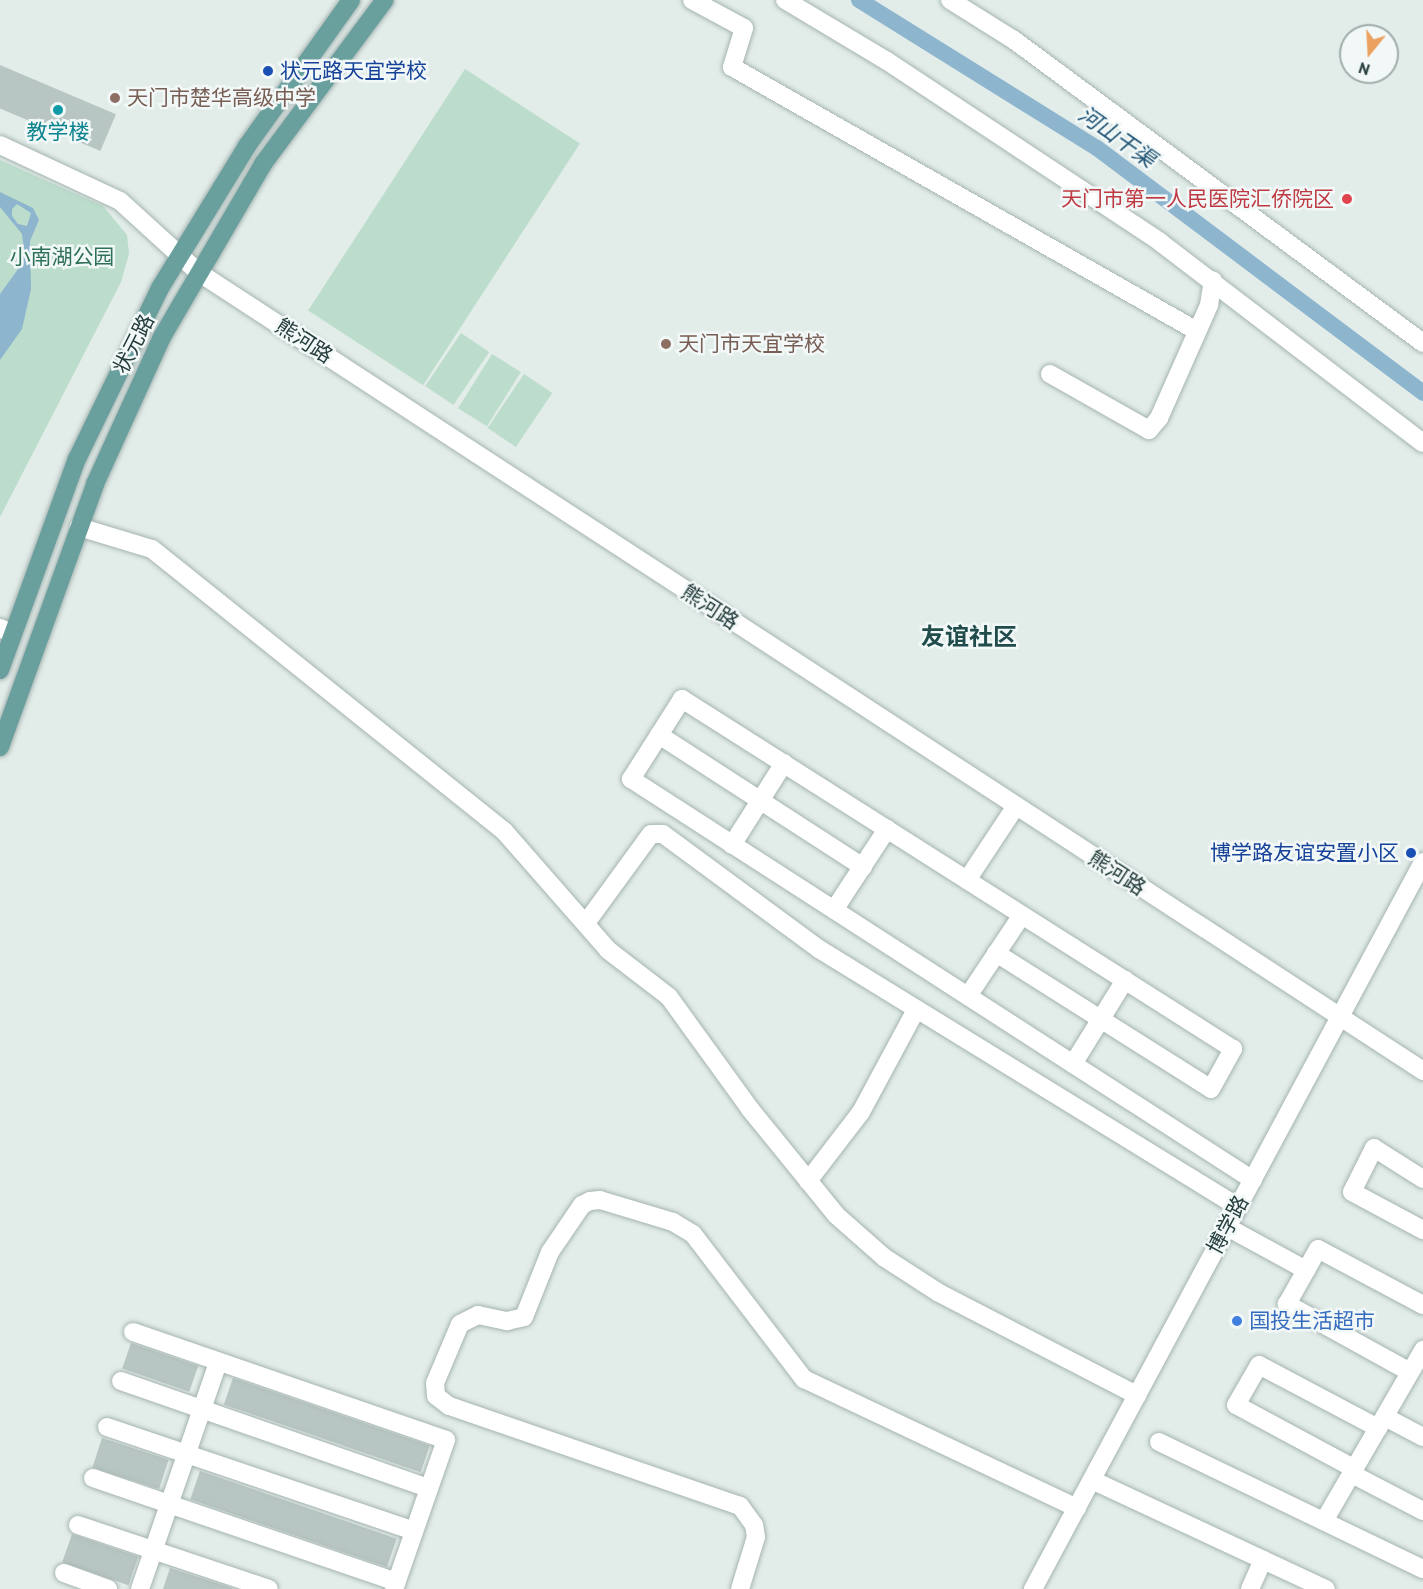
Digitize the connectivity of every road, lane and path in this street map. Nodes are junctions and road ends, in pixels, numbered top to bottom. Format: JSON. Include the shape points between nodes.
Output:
{"nodes":[{"id":1,"x":351,"y":0,"type":"edge"},
{"id":2,"x":385,"y":0,"type":"edge"},
{"id":3,"x":692,"y":0,"type":"edge"},
{"id":4,"x":785,"y":0,"type":"edge"},
{"id":5,"x":951,"y":0,"type":"edge"},
{"id":6,"x":0,"y":145,"type":"edge"},
{"id":7,"x":179,"y":255,"type":"junction"},
{"id":8,"x":198,"y":272,"type":"junction"},
{"id":9,"x":1213,"y":280,"type":"junction"},
{"id":10,"x":1197,"y":331,"type":"junction"},
{"id":11,"x":1423,"y":343,"type":"edge"},
{"id":12,"x":1050,"y":374,"type":"dead end"},
{"id":13,"x":1423,"y":443,"type":"edge"},
{"id":14,"x":79,"y":527,"type":"junction"},
{"id":15,"x":6,"y":631,"type":"edge"},
{"id":16,"x":0,"y":670,"type":"edge"},
{"id":17,"x":659,"y":735,"type":"junction"},
{"id":18,"x":0,"y":747,"type":"edge"},
{"id":19,"x":784,"y":764,"type":"junction"},
{"id":20,"x":760,"y":801,"type":"junction"},
{"id":21,"x":1016,"y":806,"type":"junction"},
{"id":22,"x":887,"y":829,"type":"junction"},
{"id":23,"x":732,"y":844,"type":"junction"},
{"id":24,"x":1423,"y":862,"type":"edge"},
{"id":25,"x":863,"y":867,"type":"junction"},
{"id":26,"x":967,"y":880,"type":"junction"},
{"id":27,"x":834,"y":910,"type":"junction"},
{"id":28,"x":1022,"y":915,"type":"junction"},
{"id":29,"x":586,"y":923,"type":"junction"},
{"id":30,"x":996,"y":953,"type":"junction"},
{"id":31,"x":1125,"y":980,"type":"junction"},
{"id":32,"x":968,"y":996,"type":"junction"},
{"id":33,"x":916,"y":1010,"type":"junction"},
{"id":34,"x":1340,"y":1018,"type":"junction"},
{"id":35,"x":1101,"y":1019,"type":"junction"},
{"id":36,"x":1073,"y":1064,"type":"junction"},
{"id":37,"x":1423,"y":1071,"type":"edge"},
{"id":38,"x":1423,"y":1179,"type":"edge"},
{"id":39,"x":808,"y":1180,"type":"junction"},
{"id":40,"x":1253,"y":1180,"type":"junction"},
{"id":41,"x":1238,"y":1206,"type":"junction"},
{"id":42,"x":1227,"y":1227,"type":"junction"},
{"id":43,"x":1423,"y":1230,"type":"edge"},
{"id":44,"x":1306,"y":1270,"type":"junction"},
{"id":45,"x":1423,"y":1305,"type":"edge"},
{"id":46,"x":133,"y":1332,"type":"dead end"},
{"id":47,"x":1419,"y":1360,"type":"edge"},
{"id":48,"x":218,"y":1362,"type":"junction"},
{"id":49,"x":121,"y":1381,"type":"dead end"},
{"id":50,"x":1137,"y":1395,"type":"junction"},
{"id":51,"x":202,"y":1409,"type":"junction"},
{"id":52,"x":1381,"y":1423,"type":"junction"},
{"id":53,"x":107,"y":1427,"type":"dead end"},
{"id":54,"x":1423,"y":1437,"type":"edge"},
{"id":55,"x":1159,"y":1442,"type":"dead end"},
{"id":56,"x":187,"y":1453,"type":"junction"},
{"id":57,"x":1353,"y":1471,"type":"junction"},
{"id":58,"x":93,"y":1478,"type":"dead end"},
{"id":59,"x":1092,"y":1480,"type":"junction"},
{"id":60,"x":429,"y":1488,"type":"junction"},
{"id":61,"x":170,"y":1504,"type":"junction"},
{"id":62,"x":1077,"y":1508,"type":"junction"},
{"id":63,"x":1423,"y":1511,"type":"edge"},
{"id":64,"x":1324,"y":1521,"type":"junction"},
{"id":65,"x":78,"y":1525,"type":"dead end"},
{"id":66,"x":414,"y":1531,"type":"junction"},
{"id":67,"x":153,"y":1550,"type":"junction"},
{"id":68,"x":1263,"y":1560,"type":"junction"},
{"id":69,"x":1423,"y":1569,"type":"edge"},
{"id":70,"x":64,"y":1574,"type":"dead end"},
{"id":71,"x":396,"y":1586,"type":"edge"},
{"id":72,"x":108,"y":1589,"type":"edge"},
{"id":73,"x":140,"y":1589,"type":"edge"},
{"id":74,"x":269,"y":1589,"type":"edge"},
{"id":75,"x":740,"y":1589,"type":"edge"},
{"id":76,"x":1034,"y":1589,"type":"edge"},
{"id":77,"x":1250,"y":1589,"type":"edge"},
{"id":78,"x":1326,"y":1589,"type":"edge"}],
"edges":[{"from":1,"to":7,"type":"main road","name":"状元路","via":[[247,146]]},
{"from":2,"to":8,"type":"main road","name":"状元路","via":[[263,164]]},
{"from":3,"to":10,"type":"street","via":[[744,28],[732,68]]},
{"from":4,"to":9,"type":"street","via":[[887,60]]},
{"from":5,"to":11,"type":"street","via":[[1014,40]]},
{"from":6,"to":7,"type":"street","name":"熊河路","via":[[120,201]]},
{"from":7,"to":8,"type":"street","name":"熊河路"},
{"from":7,"to":15,"type":"main road","name":"状元路","via":[[89,430]]},
{"from":8,"to":14,"type":"main road","name":"状元路","via":[[138,385]]},
{"from":8,"to":21,"type":"street","name":"熊河路"},
{"from":9,"to":10,"type":"street","via":[[1209,305]]},
{"from":9,"to":13,"type":"street"},
{"from":10,"to":12,"type":"street","via":[[1159,418],[1149,430]]},
{"from":14,"to":18,"type":"main road","name":"状元路"},
{"from":14,"to":29,"type":"street","via":[[152,549],[202,586],[303,673],[376,726],[504,831]]},
{"from":15,"to":16,"type":"main road","name":"状元路"},
{"from":17,"to":19,"type":"street","via":[[682,699]]},
{"from":17,"to":20,"type":"street"},
{"from":17,"to":23,"type":"street","via":[[631,779]]},
{"from":19,"to":20,"type":"street"},
{"from":19,"to":22,"type":"street"},
{"from":20,"to":23,"type":"street"},
{"from":20,"to":25,"type":"street"},
{"from":21,"to":26,"type":"street"},
{"from":21,"to":34,"type":"street","name":"熊河路"},
{"from":22,"to":25,"type":"street"},
{"from":22,"to":26,"type":"street"},
{"from":23,"to":27,"type":"street"},
{"from":24,"to":34,"type":"street","name":"博学路"},
{"from":25,"to":27,"type":"street"},
{"from":26,"to":28,"type":"street"},
{"from":27,"to":32,"type":"street"},
{"from":28,"to":30,"type":"street"},
{"from":28,"to":31,"type":"street"},
{"from":29,"to":33,"type":"street","via":[[657,832],[819,949]]},
{"from":29,"to":39,"type":"street","via":[[608,950],[669,998]]},
{"from":30,"to":32,"type":"street"},
{"from":30,"to":35,"type":"street"},
{"from":31,"to":35,"type":"street"},
{"from":31,"to":35,"type":"street","via":[[1233,1049],[1211,1089]]},
{"from":32,"to":36,"type":"street"},
{"from":33,"to":39,"type":"street","via":[[861,1112]]},
{"from":33,"to":41,"type":"street"},
{"from":34,"to":37,"type":"street","name":"熊河路"},
{"from":34,"to":40,"type":"street","name":"博学路"},
{"from":35,"to":36,"type":"street"},
{"from":36,"to":40,"type":"street"},
{"from":38,"to":43,"type":"street","via":[[1374,1148],[1352,1192]]},
{"from":39,"to":50,"type":"street","via":[[844,1222],[885,1258],[930,1287]]},
{"from":40,"to":41,"type":"street","name":"博学路"},
{"from":41,"to":42,"type":"street","name":"博学路"},
{"from":42,"to":44,"type":"street"},
{"from":42,"to":50,"type":"street","name":"博学路"},
{"from":44,"to":45,"type":"street","via":[[1318,1249]]},
{"from":44,"to":47,"type":"street","via":[[1287,1304]]},
{"from":46,"to":48,"type":"street"},
{"from":47,"to":52,"type":"street"},
{"from":48,"to":51,"type":"street"},
{"from":48,"to":60,"type":"street","via":[[446,1440]]},
{"from":49,"to":51,"type":"street"},
{"from":50,"to":59,"type":"street","name":"博学路"},
{"from":51,"to":56,"type":"street"},
{"from":51,"to":60,"type":"street"},
{"from":52,"to":54,"type":"street"},
{"from":52,"to":57,"type":"street"},
{"from":52,"to":57,"type":"street","via":[[1258,1365],[1236,1405]]},
{"from":53,"to":56,"type":"street"},
{"from":55,"to":64,"type":"street"},
{"from":56,"to":61,"type":"street"},
{"from":56,"to":66,"type":"street"},
{"from":57,"to":63,"type":"street"},
{"from":57,"to":64,"type":"street"},
{"from":58,"to":61,"type":"street"},
{"from":59,"to":62,"type":"street","name":"博学路"},
{"from":59,"to":68,"type":"street"},
{"from":60,"to":66,"type":"street"},
{"from":61,"to":67,"type":"street"},
{"from":61,"to":71,"type":"street"},
{"from":62,"to":75,"type":"street","via":[[804,1378],[693,1234],[673,1222],[600,1200],[590,1201],[582,1205],[557,1240],[524,1317],[507,1321],[478,1315],[460,1324],[435,1383],[436,1396],[449,1406],[740,1506],[754,1525],[756,1537]]},
{"from":62,"to":76,"type":"street","name":"博学路"},
{"from":64,"to":69,"type":"street"},
{"from":65,"to":67,"type":"street"},
{"from":66,"to":71,"type":"street"},
{"from":67,"to":73,"type":"street"},
{"from":67,"to":74,"type":"street"},
{"from":68,"to":77,"type":"street"},
{"from":68,"to":78,"type":"street"},
{"from":70,"to":72,"type":"street"}]}
